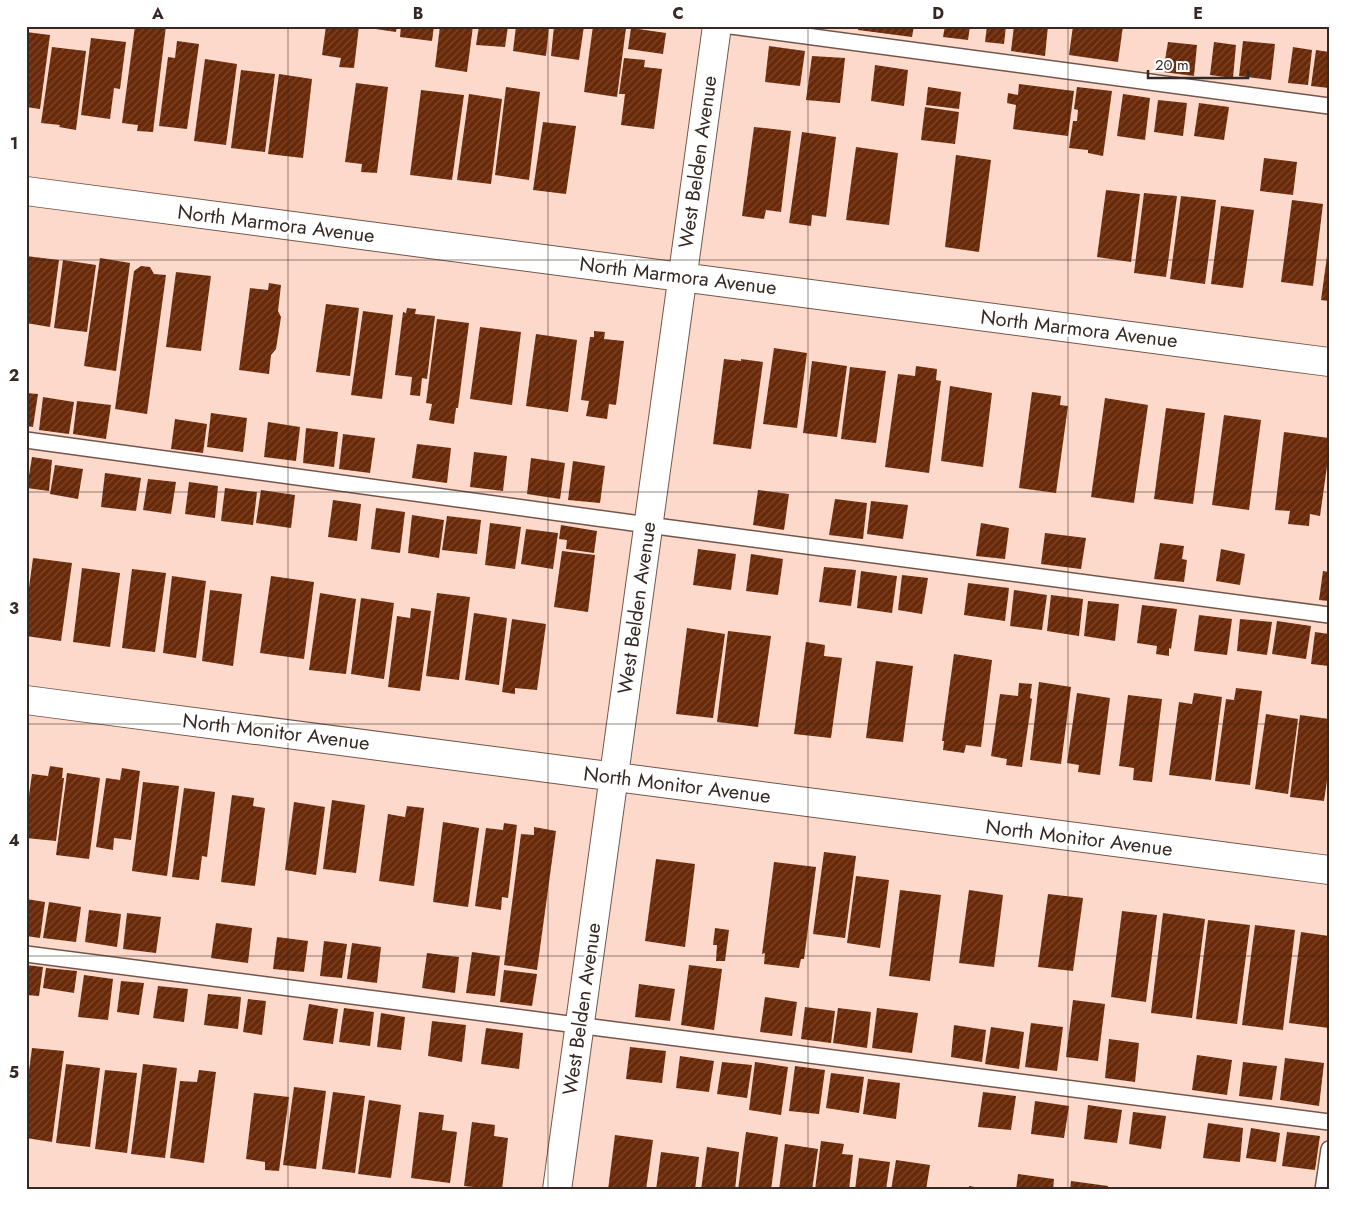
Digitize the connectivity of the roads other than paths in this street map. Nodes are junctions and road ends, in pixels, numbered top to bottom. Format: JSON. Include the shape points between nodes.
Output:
{"nodes":[{"id":1,"x":717,"y":26,"type":"edge"},
{"id":2,"x":731,"y":26,"type":"edge"},
{"id":3,"x":1329,"y":106,"type":"edge"},
{"id":4,"x":26,"y":191,"type":"edge"},
{"id":5,"x":683,"y":277,"type":"junction"},
{"id":6,"x":1329,"y":362,"type":"edge"},
{"id":7,"x":26,"y":440,"type":"edge"},
{"id":8,"x":648,"y":525,"type":"junction"},
{"id":9,"x":1329,"y":615,"type":"edge"},
{"id":10,"x":26,"y":700,"type":"edge"},
{"id":11,"x":614,"y":777,"type":"junction"},
{"id":12,"x":1329,"y":870,"type":"edge"},
{"id":13,"x":26,"y":954,"type":"edge"},
{"id":14,"x":580,"y":1025,"type":"junction"},
{"id":15,"x":1329,"y":1122,"type":"edge"},
{"id":16,"x":1329,"y":1149,"type":"edge"},
{"id":17,"x":557,"y":1190,"type":"edge"},
{"id":18,"x":1323,"y":1190,"type":"edge"}],
"edges":[{"from":1,"to":5,"type":"street","name":"West Belden Avenue"},
{"from":2,"to":3,"type":"lane"},
{"from":4,"to":5,"type":"street","name":"North Marmora Avenue"},
{"from":5,"to":6,"type":"street","name":"North Marmora Avenue"},
{"from":5,"to":8,"type":"street","name":"West Belden Avenue"},
{"from":7,"to":8,"type":"lane"},
{"from":8,"to":9,"type":"lane"},
{"from":8,"to":11,"type":"street","name":"West Belden Avenue"},
{"from":10,"to":11,"type":"street","name":"North Monitor Avenue"},
{"from":11,"to":12,"type":"street","name":"North Monitor Avenue"},
{"from":11,"to":14,"type":"street","name":"West Belden Avenue"},
{"from":13,"to":14,"type":"lane"},
{"from":14,"to":15,"type":"lane"},
{"from":14,"to":17,"type":"street","name":"West Belden Avenue"},
{"from":16,"to":18,"type":"lane"}]}
